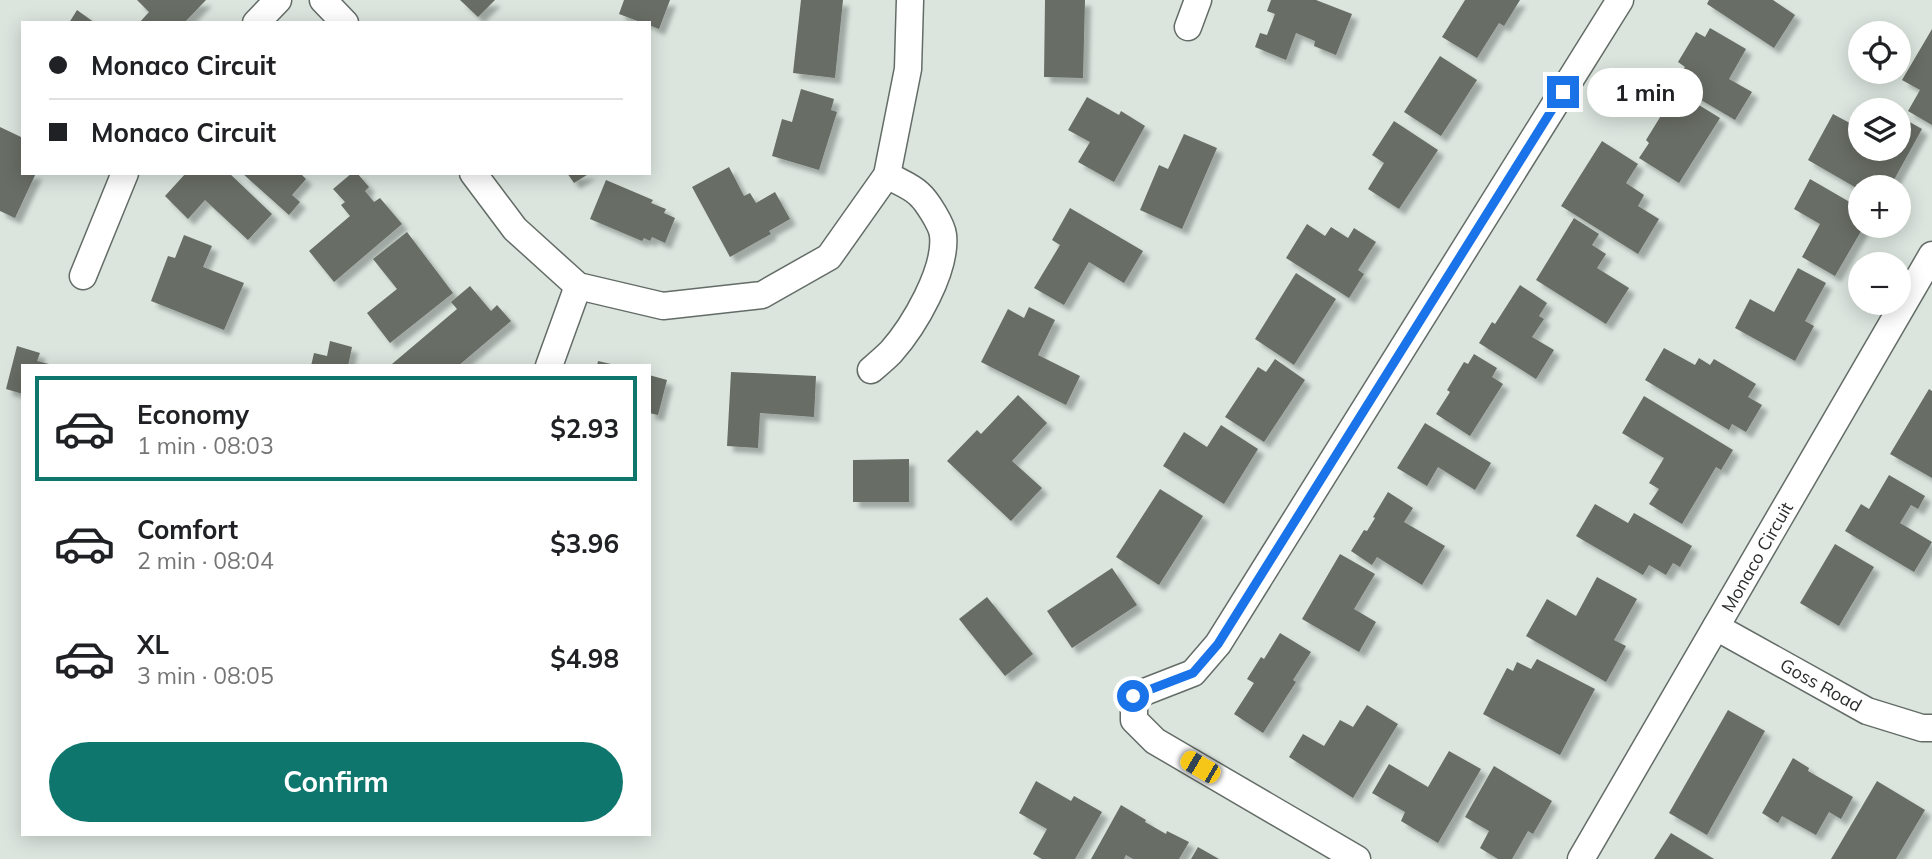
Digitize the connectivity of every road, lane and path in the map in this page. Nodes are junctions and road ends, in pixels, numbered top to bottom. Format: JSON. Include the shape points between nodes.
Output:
{"nodes":[{"id":1,"x":278,"y":0,"type":"edge"},
{"id":2,"x":323,"y":0,"type":"edge"},
{"id":3,"x":910,"y":0,"type":"edge"},
{"id":4,"x":1198,"y":0,"type":"edge"},
{"id":5,"x":1620,"y":0,"type":"edge"},
{"id":6,"x":258,"y":21,"type":"edge"},
{"id":7,"x":343,"y":21,"type":"edge"},
{"id":8,"x":1188,"y":27,"type":"dead end"},
{"id":9,"x":124,"y":175,"type":"edge"},
{"id":10,"x":474,"y":175,"type":"edge"},
{"id":11,"x":887,"y":175,"type":"junction"},
{"id":12,"x":1932,"y":255,"type":"edge"},
{"id":13,"x":83,"y":276,"type":"dead end"},
{"id":14,"x":578,"y":286,"type":"junction"},
{"id":15,"x":550,"y":364,"type":"edge"},
{"id":16,"x":871,"y":370,"type":"dead end"},
{"id":17,"x":1716,"y":627,"type":"junction"},
{"id":18,"x":1932,"y":728,"type":"edge"},
{"id":19,"x":1357,"y":859,"type":"edge"},
{"id":20,"x":1581,"y":859,"type":"edge"}],
"edges":[{"from":1,"to":6,"type":"street"},
{"from":2,"to":7,"type":"street"},
{"from":3,"to":11,"type":"street","via":[[908,69]]},
{"from":4,"to":8,"type":"street"},
{"from":5,"to":19,"type":"street","via":[[1218,644],[1193,673],[1133,696],[1133,720],[1155,741]]},
{"from":9,"to":13,"type":"street"},
{"from":10,"to":14,"type":"street","via":[[514,229]]},
{"from":11,"to":14,"type":"street","via":[[829,257],[762,295],[663,306]]},
{"from":11,"to":16,"type":"street","via":[[919,193],[943,234],[943,245],[932,289],[891,352]]},
{"from":12,"to":17,"type":"street","name":"Monaco Circuit"},
{"from":14,"to":15,"type":"street"},
{"from":17,"to":18,"type":"street","name":"Goss Road","via":[[1867,711]]},
{"from":17,"to":20,"type":"street","name":"Monaco Circuit"}]}
